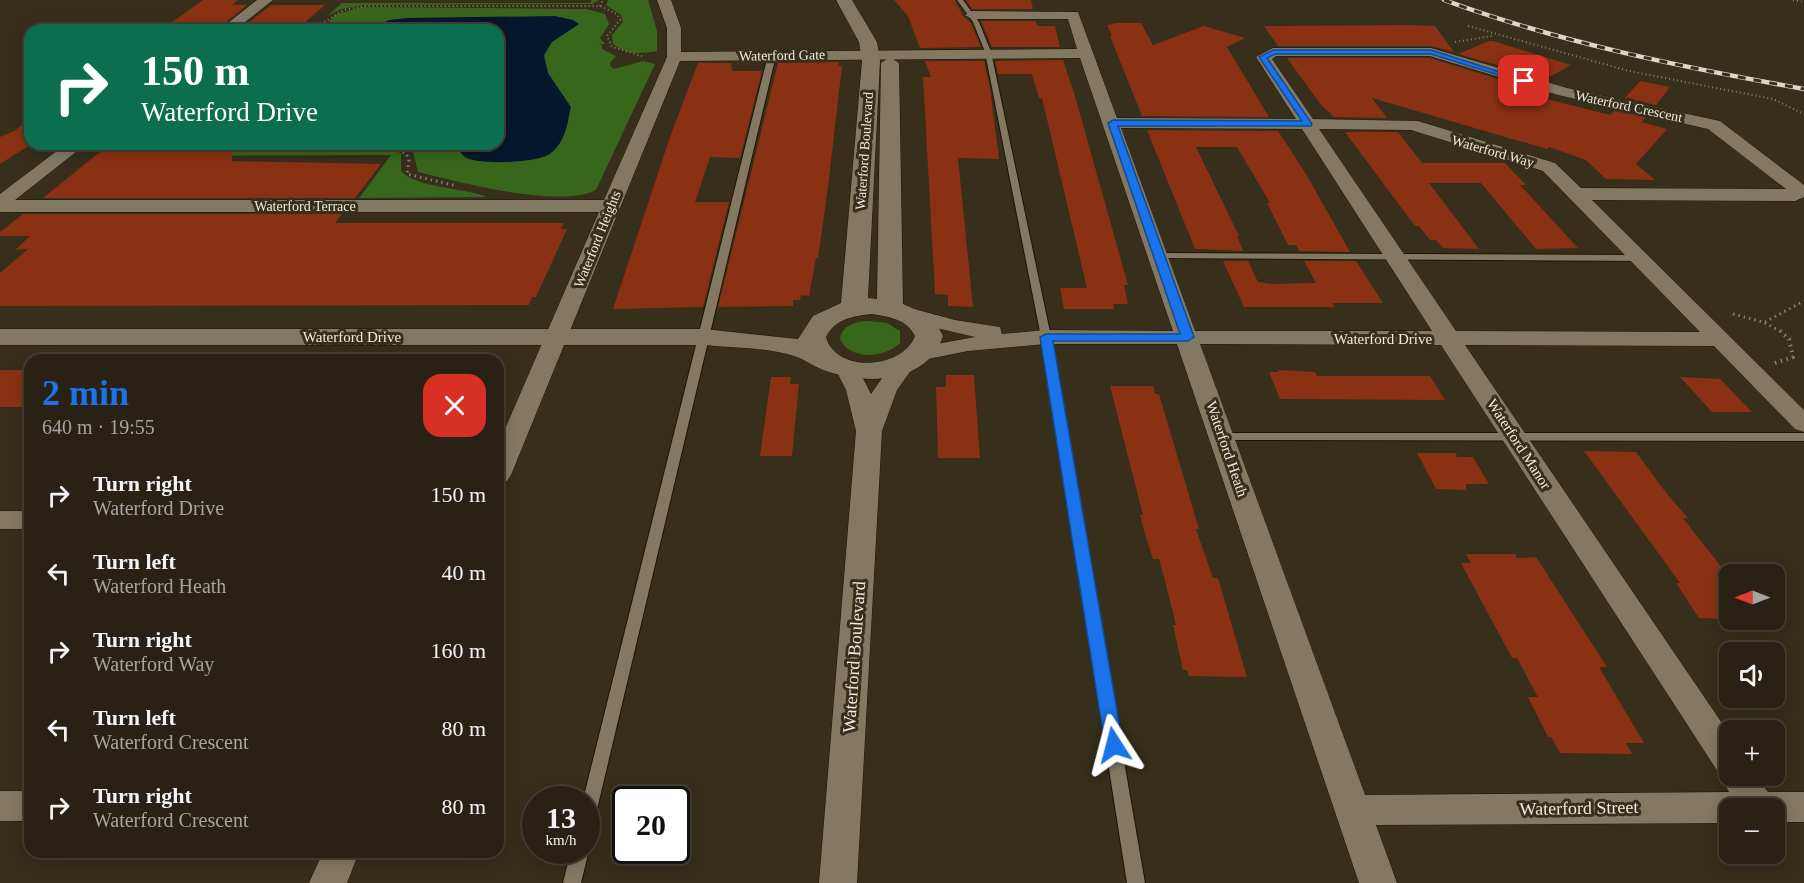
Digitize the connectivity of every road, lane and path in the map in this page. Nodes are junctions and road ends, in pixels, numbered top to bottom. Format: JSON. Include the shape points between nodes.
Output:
{"nodes":[{"id":1,"x":266,"y":0,"type":"edge"},
{"id":2,"x":603,"y":0,"type":"edge"},
{"id":3,"x":664,"y":0,"type":"edge"},
{"id":4,"x":844,"y":0,"type":"edge"},
{"id":5,"x":867,"y":0,"type":"edge"},
{"id":6,"x":960,"y":0,"type":"edge"},
{"id":7,"x":1793,"y":0,"type":"edge"},
{"id":8,"x":1804,"y":2,"type":"edge"},
{"id":9,"x":600,"y":6,"type":"junction"},
{"id":10,"x":972,"y":15,"type":"junction"},
{"id":11,"x":230,"y":24,"type":"edge"},
{"id":12,"x":257,"y":24,"type":"dead end"},
{"id":13,"x":321,"y":24,"type":"joint"},
{"id":14,"x":1468,"y":26,"type":"dead end"},
{"id":15,"x":1496,"y":35,"type":"junction"},
{"id":16,"x":1452,"y":45,"type":"dead end"},
{"id":17,"x":988,"y":52,"type":"junction"},
{"id":18,"x":1088,"y":52,"type":"junction"},
{"id":19,"x":880,"y":53,"type":"junction"},
{"id":20,"x":772,"y":55,"type":"junction"},
{"id":21,"x":645,"y":57,"type":"dead end"},
{"id":22,"x":674,"y":57,"type":"junction"},
{"id":23,"x":1804,"y":114,"type":"edge"},
{"id":24,"x":1113,"y":123,"type":"junction"},
{"id":25,"x":1308,"y":124,"type":"junction"},
{"id":26,"x":69,"y":150,"type":"edge"},
{"id":27,"x":396,"y":150,"type":"edge"},
{"id":28,"x":460,"y":187,"type":"dead end"},
{"id":29,"x":1578,"y":194,"type":"junction"},
{"id":30,"x":0,"y":204,"type":"edge"},
{"id":31,"x":610,"y":206,"type":"junction"},
{"id":32,"x":1159,"y":256,"type":"junction"},
{"id":33,"x":1396,"y":257,"type":"junction"},
{"id":34,"x":1641,"y":258,"type":"junction"},
{"id":35,"x":1804,"y":302,"type":"edge"},
{"id":36,"x":855,"y":308,"type":"junction"},
{"id":37,"x":902,"y":312,"type":"junction"},
{"id":38,"x":1733,"y":314,"type":"dead end"},
{"id":39,"x":827,"y":318,"type":"junction"},
{"id":40,"x":1764,"y":322,"type":"junction"},
{"id":41,"x":556,"y":336,"type":"junction"},
{"id":42,"x":0,"y":337,"type":"edge"},
{"id":43,"x":704,"y":337,"type":"junction"},
{"id":44,"x":1046,"y":337,"type":"junction"},
{"id":45,"x":1188,"y":337,"type":"junction"},
{"id":46,"x":1450,"y":339,"type":"junction"},
{"id":47,"x":1720,"y":339,"type":"junction"},
{"id":48,"x":820,"y":355,"type":"junction"},
{"id":49,"x":913,"y":360,"type":"junction"},
{"id":50,"x":1765,"y":364,"type":"dead end"},
{"id":51,"x":847,"y":368,"type":"junction"},
{"id":52,"x":1804,"y":424,"type":"edge"},
{"id":53,"x":869,"y":431,"type":"junction"},
{"id":54,"x":1223,"y":437,"type":"junction"},
{"id":55,"x":1514,"y":437,"type":"junction"},
{"id":56,"x":1804,"y":437,"type":"edge"},
{"id":57,"x":504,"y":461,"type":"edge"},
{"id":58,"x":0,"y":520,"type":"edge"},
{"id":59,"x":24,"y":520,"type":"edge"},
{"id":60,"x":1719,"y":747,"type":"edge"},
{"id":61,"x":595,"y":786,"type":"edge"},
{"id":62,"x":0,"y":806,"type":"edge"},
{"id":63,"x":24,"y":806,"type":"edge"},
{"id":64,"x":1719,"y":806,"type":"edge"},
{"id":65,"x":1785,"y":807,"type":"edge"},
{"id":66,"x":1804,"y":807,"type":"edge"},
{"id":67,"x":1354,"y":810,"type":"junction"},
{"id":68,"x":338,"y":858,"type":"edge"},
{"id":69,"x":577,"y":864,"type":"edge"},
{"id":70,"x":328,"y":883,"type":"edge"},
{"id":71,"x":572,"y":883,"type":"edge"},
{"id":72,"x":838,"y":883,"type":"edge"},
{"id":73,"x":1136,"y":883,"type":"edge"},
{"id":74,"x":1378,"y":883,"type":"edge"}],
"edges":[{"from":1,"to":11,"type":"street"},
{"from":2,"to":9,"type":"path"},
{"from":3,"to":22,"type":"street","name":"Waterford Heights","via":[[674,28]]},
{"from":4,"to":19,"type":"street","name":"Waterford Boulevard","via":[[868,42]]},
{"from":5,"to":19,"type":"street","name":"Waterford Boulevard","via":[[877,14]]},
{"from":6,"to":10,"type":"lane"},
{"from":7,"to":8,"type":"path"},
{"from":9,"to":13,"type":"path","via":[[364,6],[344,10]]},
{"from":9,"to":21,"type":"path","via":[[617,14],[620,20],[607,36],[612,47]]},
{"from":10,"to":17,"type":"lane"},
{"from":10,"to":18,"type":"street","name":"Waterford Heath","via":[[1073,15]]},
{"from":12,"to":13,"type":"path"},
{"from":14,"to":15,"type":"path"},
{"from":15,"to":16,"type":"path","via":[[1464,39]]},
{"from":15,"to":23,"type":"path","via":[[1629,71],[1773,99]]},
{"from":17,"to":18,"type":"street","name":"Waterford Gate"},
{"from":17,"to":19,"type":"street","name":"Waterford Gate"},
{"from":17,"to":44,"type":"lane"},
{"from":18,"to":24,"type":"street","name":"Waterford Heath"},
{"from":19,"to":20,"type":"street","name":"Waterford Gate"},
{"from":19,"to":36,"type":"street","name":"Waterford Boulevard"},
{"from":19,"to":37,"type":"street","name":"Waterford Boulevard"},
{"from":20,"to":22,"type":"street","name":"Waterford Gate"},
{"from":20,"to":43,"type":"lane"},
{"from":22,"to":31,"type":"street","name":"Waterford Heights"},
{"from":24,"to":25,"type":"street","name":"Waterford Way"},
{"from":24,"to":32,"type":"street","name":"Waterford Heath"},
{"from":25,"to":29,"type":"street","name":"Waterford Way","via":[[1412,125],[1549,166]]},
{"from":25,"to":29,"type":"street","name":"Waterford Crescent","via":[[1263,57],[1267,54],[1431,52],[1564,92],[1714,125],[1800,191],[1795,195]]},
{"from":25,"to":33,"type":"street","name":"Waterford Manor"},
{"from":26,"to":30,"type":"street"},
{"from":27,"to":28,"type":"path","via":[[406,153],[410,160],[407,174]]},
{"from":29,"to":34,"type":"street","name":"Waterford Way"},
{"from":30,"to":31,"type":"street","name":"Waterford Terrace"},
{"from":31,"to":41,"type":"street","name":"Waterford Heights"},
{"from":32,"to":33,"type":"lane"},
{"from":32,"to":45,"type":"street","name":"Waterford Heath"},
{"from":33,"to":34,"type":"lane"},
{"from":33,"to":46,"type":"street","name":"Waterford Manor"},
{"from":34,"to":47,"type":"street","name":"Waterford Way"},
{"from":35,"to":40,"type":"path"},
{"from":36,"to":37,"type":"street","name":"Waterford Drive"},
{"from":36,"to":39,"type":"street","name":"Waterford Drive"},
{"from":37,"to":44,"type":"street","name":"Waterford Drive","via":[[966,329]]},
{"from":37,"to":49,"type":"street","via":[[924,324],[930,333],[930,344]]},
{"from":38,"to":40,"type":"path"},
{"from":39,"to":43,"type":"street","name":"Waterford Drive","via":[[782,329]]},
{"from":39,"to":48,"type":"street","via":[[812,337]]},
{"from":40,"to":50,"type":"path","via":[[1790,340],[1794,350],[1793,357]]},
{"from":41,"to":42,"type":"street","name":"Waterford Drive"},
{"from":41,"to":43,"type":"street","name":"Waterford Drive"},
{"from":41,"to":57,"type":"street","name":"Waterford Heights"},
{"from":43,"to":48,"type":"street","name":"Waterford Drive","via":[[793,346]]},
{"from":43,"to":61,"type":"lane"},
{"from":44,"to":45,"type":"street","name":"Waterford Drive"},
{"from":44,"to":49,"type":"street","name":"Waterford Drive","via":[[968,344]]},
{"from":44,"to":73,"type":"lane"},
{"from":45,"to":46,"type":"street","name":"Waterford Drive"},
{"from":45,"to":54,"type":"street","name":"Waterford Heath"},
{"from":46,"to":47,"type":"street","name":"Waterford Drive"},
{"from":46,"to":55,"type":"street","name":"Waterford Manor"},
{"from":47,"to":52,"type":"street","name":"Waterford Way"},
{"from":48,"to":51,"type":"street","name":"Waterford Drive"},
{"from":49,"to":51,"type":"street","via":[[875,371]]},
{"from":49,"to":53,"type":"street","name":"Waterford Boulevard","via":[[885,390]]},
{"from":51,"to":53,"type":"street","name":"Waterford Boulevard","via":[[858,390]]},
{"from":53,"to":72,"type":"street","name":"Waterford Boulevard"},
{"from":54,"to":55,"type":"lane"},
{"from":54,"to":67,"type":"street","name":"Waterford Heath"},
{"from":55,"to":56,"type":"lane"},
{"from":55,"to":60,"type":"street","name":"Waterford Manor"},
{"from":58,"to":59,"type":"street"},
{"from":62,"to":63,"type":"street"},
{"from":64,"to":67,"type":"street","name":"Waterford Street"},
{"from":65,"to":66,"type":"street","name":"Waterford Street"},
{"from":67,"to":74,"type":"street","name":"Waterford Heath"},
{"from":68,"to":70,"type":"street"},
{"from":69,"to":71,"type":"lane"}]}
